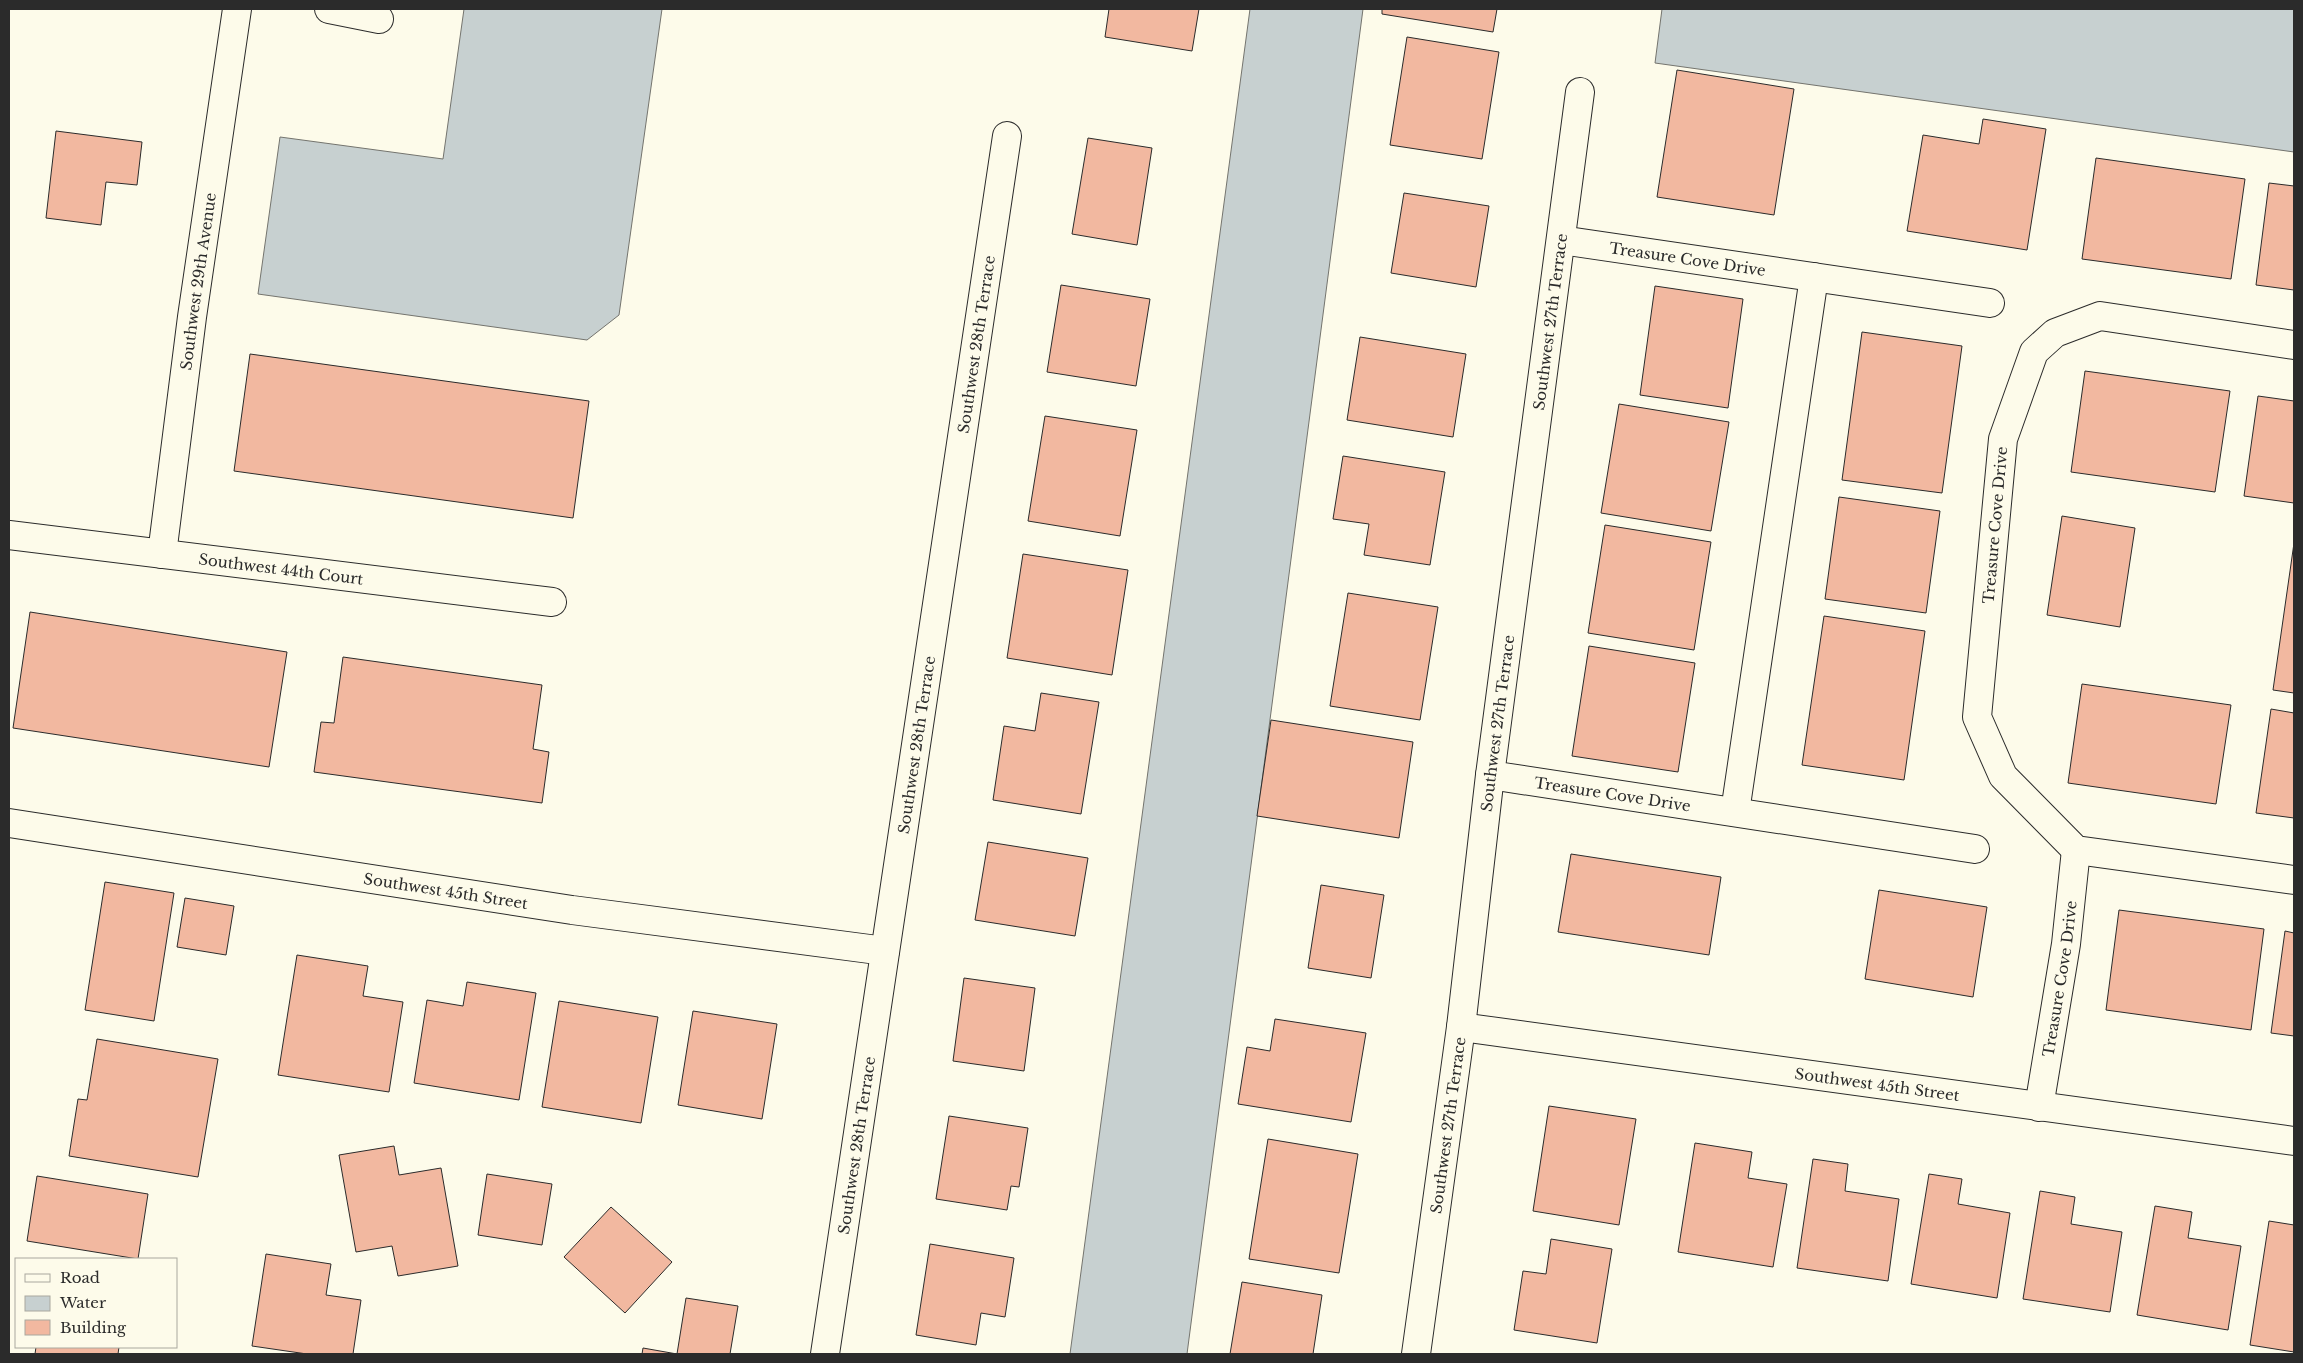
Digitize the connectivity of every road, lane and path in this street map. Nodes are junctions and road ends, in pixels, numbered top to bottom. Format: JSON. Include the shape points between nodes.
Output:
{"nodes":[{"id":1,"x":237,"y":9,"type":"edge"},
{"id":2,"x":330,"y":9,"type":"edge"},
{"id":3,"x":379,"y":19,"type":"dead end"},
{"id":4,"x":1580,"y":92,"type":"dead end"},
{"id":5,"x":1007,"y":136,"type":"dead end"},
{"id":6,"x":1561,"y":240,"type":"junction"},
{"id":7,"x":1814,"y":277,"type":"junction"},
{"id":8,"x":1990,"y":302,"type":"dead end"},
{"id":9,"x":2294,"y":345,"type":"edge"},
{"id":10,"x":9,"y":536,"type":"edge"},
{"id":11,"x":162,"y":554,"type":"junction"},
{"id":12,"x":552,"y":602,"type":"dead end"},
{"id":13,"x":1490,"y":775,"type":"junction"},
{"id":14,"x":1735,"y":812,"type":"junction"},
{"id":15,"x":9,"y":823,"type":"edge"},
{"id":16,"x":1975,"y":849,"type":"dead end"},
{"id":17,"x":2076,"y":850,"type":"junction"},
{"id":18,"x":2294,"y":880,"type":"edge"},
{"id":19,"x":885,"y":951,"type":"junction"},
{"id":20,"x":1461,"y":1027,"type":"junction"},
{"id":21,"x":2039,"y":1107,"type":"junction"},
{"id":22,"x":2294,"y":1141,"type":"edge"},
{"id":23,"x":825,"y":1354,"type":"edge"},
{"id":24,"x":1416,"y":1354,"type":"edge"}],
"edges":[{"from":1,"to":11,"type":"street","name":"Southwest 29th Avenue","via":[[192,317]]},
{"from":2,"to":3,"type":"street"},
{"from":4,"to":6,"type":"street","name":"Southwest 27th Terrace"},
{"from":5,"to":19,"type":"street","name":"Southwest 28th Terrace"},
{"from":6,"to":7,"type":"street","name":"Treasure Cove Drive"},
{"from":6,"to":13,"type":"street","name":"Southwest 27th Terrace"},
{"from":7,"to":8,"type":"street","name":"Treasure Cove Drive"},
{"from":7,"to":14,"type":"street"},
{"from":9,"to":17,"type":"street","name":"Treasure Cove Drive","via":[[2100,316],[2055,333],[2034,352],[2003,439],[1977,717],[2003,776]]},
{"from":10,"to":11,"type":"street","name":"Southwest 44th Court"},
{"from":11,"to":12,"type":"street","name":"Southwest 44th Court"},
{"from":13,"to":14,"type":"street","name":"Treasure Cove Drive"},
{"from":13,"to":20,"type":"street","name":"Southwest 27th Terrace"},
{"from":14,"to":16,"type":"street","name":"Treasure Cove Drive"},
{"from":15,"to":19,"type":"street","name":"Southwest 45th Street","via":[[572,910]]},
{"from":17,"to":18,"type":"street"},
{"from":17,"to":21,"type":"street","name":"Treasure Cove Drive","via":[[2066,944]]},
{"from":19,"to":23,"type":"street","name":"Southwest 28th Terrace"},
{"from":20,"to":21,"type":"street","name":"Southwest 45th Street"},
{"from":20,"to":24,"type":"street","name":"Southwest 27th Terrace"},
{"from":21,"to":22,"type":"street","name":"Southwest 45th Street"}]}
